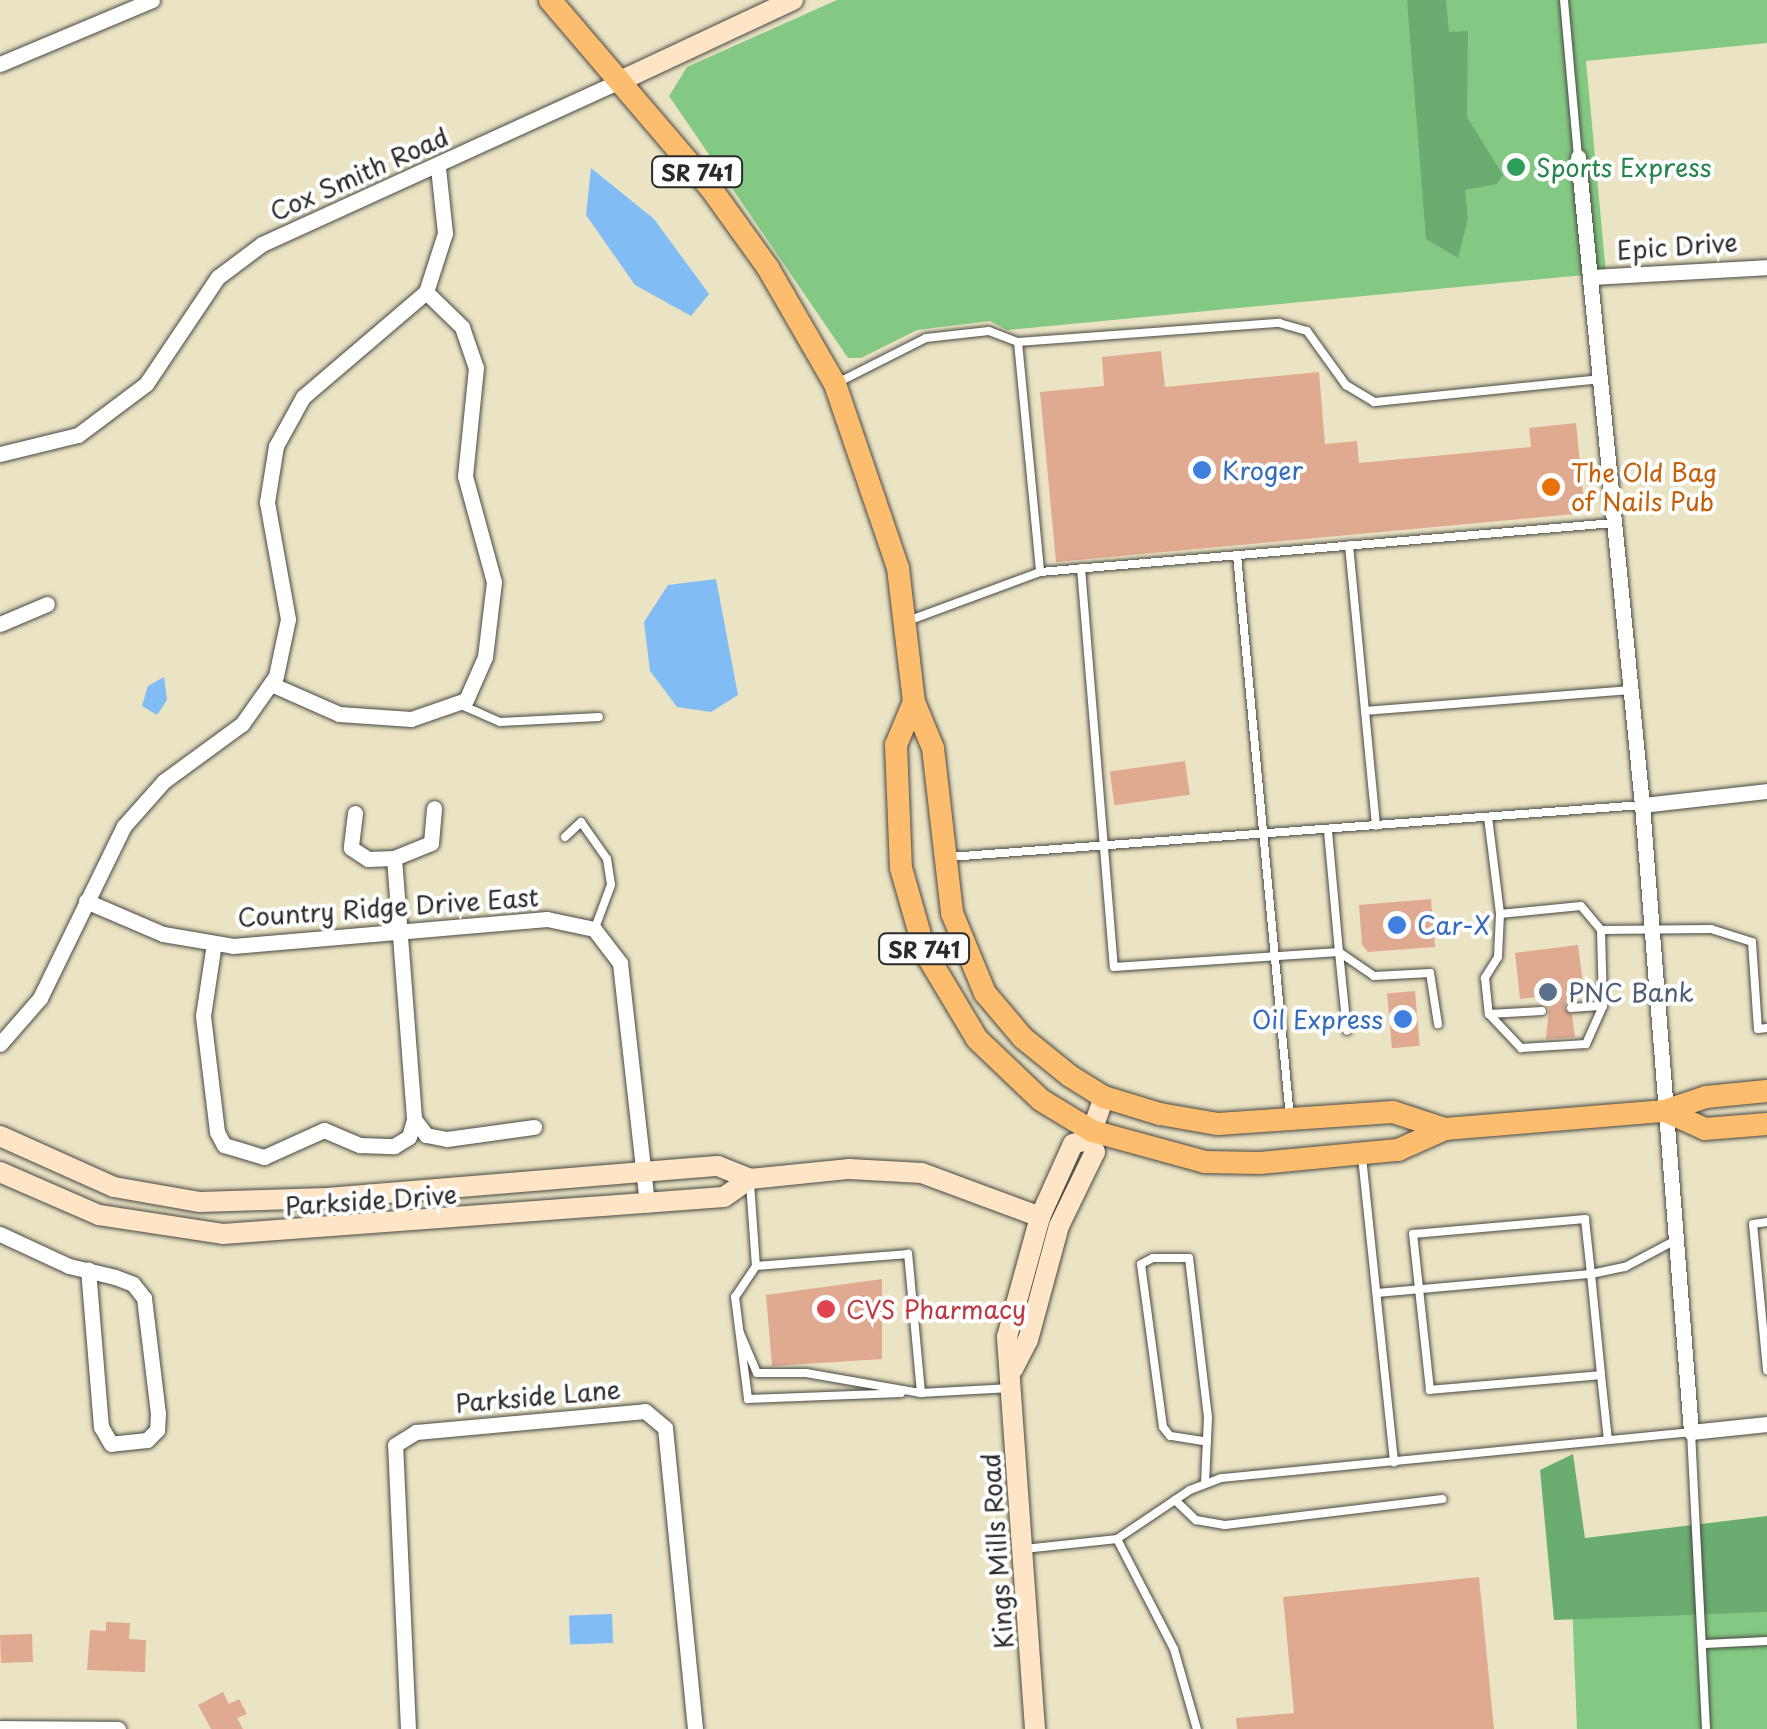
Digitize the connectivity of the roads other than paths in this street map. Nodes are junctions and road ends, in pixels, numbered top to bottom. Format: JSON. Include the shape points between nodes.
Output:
{"nodes":[{"id":1,"x":152,"y":0,"type":"edge"},
{"id":2,"x":550,"y":0,"type":"edge"},
{"id":3,"x":793,"y":0,"type":"edge"},
{"id":4,"x":1564,"y":0,"type":"edge"},
{"id":5,"x":0,"y":64,"type":"edge"},
{"id":6,"x":620,"y":80,"type":"junction"},
{"id":7,"x":1578,"y":157,"type":"joint"},
{"id":8,"x":438,"y":167,"type":"junction"},
{"id":9,"x":1767,"y":267,"type":"edge"},
{"id":10,"x":1590,"y":277,"type":"junction"},
{"id":11,"x":426,"y":292,"type":"junction"},
{"id":12,"x":1018,"y":342,"type":"junction"},
{"id":13,"x":1600,"y":379,"type":"junction"},
{"id":14,"x":835,"y":384,"type":"junction"},
{"id":15,"x":0,"y":454,"type":"edge"},
{"id":16,"x":1614,"y":522,"type":"junction"},
{"id":17,"x":1349,"y":545,"type":"junction"},
{"id":18,"x":1238,"y":555,"type":"junction"},
{"id":19,"x":1081,"y":568,"type":"junction"},
{"id":20,"x":1040,"y":572,"type":"junction"},
{"id":21,"x":48,"y":604,"type":"dead end"},
{"id":22,"x":906,"y":622,"type":"junction"},
{"id":23,"x":0,"y":624,"type":"edge"},
{"id":24,"x":272,"y":684,"type":"junction"},
{"id":25,"x":1631,"y":690,"type":"junction"},
{"id":26,"x":914,"y":702,"type":"junction"},
{"id":27,"x":459,"y":704,"type":"junction"},
{"id":28,"x":1365,"y":711,"type":"junction"},
{"id":29,"x":599,"y":716,"type":"dead end"},
{"id":30,"x":1767,"y":791,"type":"edge"},
{"id":31,"x":1642,"y":805,"type":"junction"},
{"id":32,"x":434,"y":808,"type":"dead end"},
{"id":33,"x":355,"y":813,"type":"dead end"},
{"id":34,"x":1488,"y":818,"type":"junction"},
{"id":35,"x":1376,"y":826,"type":"junction"},
{"id":36,"x":1328,"y":830,"type":"junction"},
{"id":37,"x":1262,"y":836,"type":"junction"},
{"id":38,"x":566,"y":837,"type":"dead end"},
{"id":39,"x":1103,"y":848,"type":"junction"},
{"id":40,"x":394,"y":858,"type":"junction"},
{"id":41,"x":942,"y":858,"type":"junction"},
{"id":42,"x":86,"y":901,"type":"junction"},
{"id":43,"x":1500,"y":914,"type":"junction"},
{"id":44,"x":1652,"y":927,"type":"junction"},
{"id":45,"x":594,"y":929,"type":"junction"},
{"id":46,"x":1601,"y":930,"type":"junction"},
{"id":47,"x":399,"y":935,"type":"junction"},
{"id":48,"x":214,"y":943,"type":"junction"},
{"id":49,"x":1339,"y":952,"type":"junction"},
{"id":50,"x":1274,"y":958,"type":"junction"},
{"id":51,"x":1603,"y":1006,"type":"junction"},
{"id":52,"x":1571,"y":1008,"type":"dead end"},
{"id":53,"x":1542,"y":1011,"type":"dead end"},
{"id":54,"x":1489,"y":1014,"type":"junction"},
{"id":55,"x":1438,"y":1024,"type":"dead end"},
{"id":56,"x":1767,"y":1028,"type":"edge"},
{"id":57,"x":1347,"y":1031,"type":"dead end"},
{"id":58,"x":0,"y":1044,"type":"edge"},
{"id":59,"x":1767,"y":1091,"type":"edge"},
{"id":60,"x":1104,"y":1097,"type":"junction"},
{"id":61,"x":1665,"y":1111,"type":"junction"},
{"id":62,"x":414,"y":1119,"type":"junction"},
{"id":63,"x":1290,"y":1121,"type":"junction"},
{"id":64,"x":1767,"y":1124,"type":"edge"},
{"id":65,"x":534,"y":1127,"type":"dead end"},
{"id":66,"x":1445,"y":1129,"type":"junction"},
{"id":67,"x":1091,"y":1135,"type":"junction"},
{"id":68,"x":0,"y":1136,"type":"edge"},
{"id":69,"x":1362,"y":1153,"type":"junction"},
{"id":70,"x":0,"y":1172,"type":"edge"},
{"id":71,"x":644,"y":1172,"type":"junction"},
{"id":72,"x":750,"y":1179,"type":"junction"},
{"id":73,"x":366,"y":1195,"type":"junction"},
{"id":74,"x":647,"y":1204,"type":"junction"},
{"id":75,"x":1040,"y":1217,"type":"junction"},
{"id":76,"x":1767,"y":1222,"type":"edge"},
{"id":77,"x":369,"y":1226,"type":"junction"},
{"id":78,"x":0,"y":1234,"type":"edge"},
{"id":79,"x":1674,"y":1240,"type":"junction"},
{"id":80,"x":756,"y":1266,"type":"junction"},
{"id":81,"x":88,"y":1270,"type":"junction"},
{"id":82,"x":1591,"y":1274,"type":"junction"},
{"id":83,"x":1419,"y":1290,"type":"junction"},
{"id":84,"x":1376,"y":1293,"type":"junction"},
{"id":85,"x":740,"y":1333,"type":"junction"},
{"id":86,"x":1767,"y":1368,"type":"edge"},
{"id":87,"x":1602,"y":1375,"type":"junction"},
{"id":88,"x":1013,"y":1378,"type":"junction"},
{"id":89,"x":921,"y":1393,"type":"junction"},
{"id":90,"x":1767,"y":1424,"type":"edge"},
{"id":91,"x":1691,"y":1432,"type":"junction"},
{"id":92,"x":1608,"y":1440,"type":"junction"},
{"id":93,"x":1204,"y":1441,"type":"junction"},
{"id":94,"x":1394,"y":1462,"type":"junction"},
{"id":95,"x":1205,"y":1482,"type":"junction"},
{"id":96,"x":1442,"y":1499,"type":"dead end"},
{"id":97,"x":1176,"y":1500,"type":"junction"},
{"id":98,"x":1117,"y":1538,"type":"junction"},
{"id":99,"x":1024,"y":1549,"type":"junction"},
{"id":100,"x":1767,"y":1641,"type":"edge"},
{"id":101,"x":1704,"y":1644,"type":"junction"},
{"id":102,"x":0,"y":1728,"type":"edge"},
{"id":103,"x":118,"y":1729,"type":"edge"},
{"id":104,"x":408,"y":1729,"type":"edge"},
{"id":105,"x":695,"y":1729,"type":"edge"},
{"id":106,"x":1035,"y":1729,"type":"edge"},
{"id":107,"x":1196,"y":1729,"type":"edge"},
{"id":108,"x":1706,"y":1729,"type":"edge"}],
"edges":[{"from":1,"to":5,"type":"street"},
{"from":2,"to":6,"type":"main road","number":"SR 741"},
{"from":3,"to":6,"type":"street","name":"Cox Smith Road"},
{"from":4,"to":7,"type":"lane"},
{"from":6,"to":8,"type":"street","name":"Cox Smith Road"},
{"from":6,"to":14,"type":"main road","number":"SR 741","via":[[768,268]]},
{"from":7,"to":10,"type":"street"},
{"from":8,"to":11,"type":"street","via":[[445,233]]},
{"from":8,"to":15,"type":"street","name":"Cox Smith Road","via":[[262,244],[218,277],[146,384],[78,435]]},
{"from":9,"to":10,"type":"street","name":"Epic Drive"},
{"from":10,"to":13,"type":"street"},
{"from":11,"to":24,"type":"street","via":[[303,397],[276,446],[266,502],[288,618]]},
{"from":11,"to":27,"type":"street","via":[[454,316],[473,354],[466,491],[496,597],[485,657]]},
{"from":12,"to":13,"type":"lane","via":[[1279,323],[1306,331],[1346,384],[1374,402]]},
{"from":12,"to":14,"type":"lane","via":[[990,331],[926,338]]},
{"from":12,"to":20,"type":"lane"},
{"from":13,"to":16,"type":"street"},
{"from":14,"to":22,"type":"main road","number":"SR 741","via":[[882,512]]},
{"from":16,"to":17,"type":"lane"},
{"from":16,"to":25,"type":"street"},
{"from":17,"to":18,"type":"lane"},
{"from":17,"to":28,"type":"lane"},
{"from":18,"to":19,"type":"lane"},
{"from":18,"to":37,"type":"lane"},
{"from":19,"to":20,"type":"lane"},
{"from":19,"to":39,"type":"lane"},
{"from":20,"to":22,"type":"lane"},
{"from":21,"to":23,"type":"street"},
{"from":22,"to":26,"type":"main road","number":"SR 741"},
{"from":24,"to":27,"type":"street","via":[[338,714],[368,719],[412,719]]},
{"from":24,"to":42,"type":"street","via":[[242,724],[142,802]]},
{"from":25,"to":28,"type":"lane"},
{"from":25,"to":31,"type":"street"},
{"from":26,"to":41,"type":"main road","number":"SR 741","via":[[933,748]]},
{"from":26,"to":67,"type":"main road","number":"SR 741","via":[[896,745],[897,780],[901,868],[925,952],[976,1039],[1041,1100]]},
{"from":27,"to":29,"type":"lane","via":[[500,722]]},
{"from":28,"to":35,"type":"lane"},
{"from":30,"to":31,"type":"street"},
{"from":31,"to":34,"type":"lane"},
{"from":31,"to":44,"type":"street"},
{"from":32,"to":40,"type":"street","via":[[431,843]]},
{"from":33,"to":40,"type":"street","via":[[351,848],[368,859]]},
{"from":34,"to":35,"type":"lane"},
{"from":34,"to":43,"type":"lane"},
{"from":35,"to":36,"type":"lane"},
{"from":36,"to":37,"type":"lane"},
{"from":36,"to":49,"type":"lane"},
{"from":37,"to":39,"type":"lane"},
{"from":37,"to":50,"type":"lane"},
{"from":38,"to":45,"type":"lane","via":[[581,822],[608,859],[611,885]]},
{"from":39,"to":41,"type":"lane"},
{"from":39,"to":50,"type":"lane","via":[[1114,967]]},
{"from":40,"to":47,"type":"street"},
{"from":41,"to":60,"type":"main road","number":"SR 741","via":[[952,913],[985,992],[1023,1038]]},
{"from":42,"to":48,"type":"street","name":"Country Ridge Drive East","via":[[149,929]]},
{"from":42,"to":58,"type":"street","via":[[40,998]]},
{"from":43,"to":46,"type":"lane","via":[[1581,906]]},
{"from":43,"to":54,"type":"lane","via":[[1498,956],[1485,978]]},
{"from":44,"to":46,"type":"lane"},
{"from":44,"to":56,"type":"lane","via":[[1711,929],[1752,942],[1758,1029]]},
{"from":44,"to":61,"type":"street"},
{"from":45,"to":47,"type":"street","name":"Country Ridge Drive East","via":[[547,919]]},
{"from":45,"to":71,"type":"street","via":[[620,962]]},
{"from":46,"to":51,"type":"lane"},
{"from":47,"to":48,"type":"street","name":"Country Ridge Drive East"},
{"from":47,"to":62,"type":"street"},
{"from":48,"to":62,"type":"street","via":[[203,1016],[224,1145],[264,1157],[324,1130],[360,1145],[394,1146],[409,1137]]},
{"from":49,"to":50,"type":"lane"},
{"from":49,"to":55,"type":"lane","via":[[1374,976],[1430,973]]},
{"from":49,"to":57,"type":"lane"},
{"from":50,"to":63,"type":"lane"},
{"from":51,"to":52,"type":"lane"},
{"from":51,"to":54,"type":"lane","via":[[1586,1044],[1521,1048]]},
{"from":53,"to":54,"type":"lane"},
{"from":59,"to":61,"type":"main road","number":"SR 741","via":[[1706,1096]]},
{"from":60,"to":63,"type":"main road","number":"SR 741","via":[[1218,1124]]},
{"from":60,"to":67,"type":"street","name":"Kings Mills Road"},
{"from":61,"to":64,"type":"main road","number":"SR 741","via":[[1705,1129]]},
{"from":61,"to":66,"type":"main road","number":"SR 741"},
{"from":61,"to":79,"type":"street"},
{"from":62,"to":65,"type":"street","via":[[426,1135],[447,1140]]},
{"from":63,"to":66,"type":"main road","number":"SR 741","via":[[1393,1112]]},
{"from":66,"to":69,"type":"main road","number":"SR 741","via":[[1398,1150]]},
{"from":67,"to":69,"type":"main road","number":"SR 741","via":[[1205,1162]]},
{"from":67,"to":75,"type":"street","name":"Kings Mills Road","via":[[1074,1144]]},
{"from":67,"to":88,"type":"street","name":"Kings Mills Road","via":[[1095,1152],[1059,1226]]},
{"from":68,"to":73,"type":"street","name":"Parkside Drive","via":[[74,1174],[156,1197],[242,1203]]},
{"from":69,"to":84,"type":"lane"},
{"from":70,"to":77,"type":"street","name":"Parkside Drive","via":[[59,1201],[168,1230]]},
{"from":71,"to":72,"type":"street","name":"Parkside Drive","via":[[718,1166]]},
{"from":71,"to":73,"type":"street","name":"Parkside Drive"},
{"from":71,"to":74,"type":"street"},
{"from":72,"to":74,"type":"street","name":"Parkside Drive","via":[[724,1197]]},
{"from":72,"to":75,"type":"street","name":"Parkside Drive","via":[[848,1169],[922,1173]]},
{"from":72,"to":80,"type":"lane"},
{"from":73,"to":77,"type":"lane"},
{"from":74,"to":77,"type":"street","name":"Parkside Drive"},
{"from":75,"to":88,"type":"street","name":"Kings Mills Road","via":[[1007,1337]]},
{"from":76,"to":86,"type":"lane","via":[[1753,1224]]},
{"from":78,"to":81,"type":"street"},
{"from":79,"to":82,"type":"lane","via":[[1626,1267]]},
{"from":79,"to":91,"type":"street"},
{"from":80,"to":85,"type":"lane","via":[[735,1296]]},
{"from":80,"to":89,"type":"lane","via":[[908,1254]]},
{"from":81,"to":81,"type":"street","via":[[132,1284],[144,1298],[158,1413],[157,1430],[147,1440],[110,1444],[101,1427]]},
{"from":82,"to":83,"type":"lane"},
{"from":82,"to":83,"type":"lane","via":[[1585,1219],[1432,1232],[1413,1234]]},
{"from":82,"to":87,"type":"lane"},
{"from":83,"to":84,"type":"lane"},
{"from":83,"to":87,"type":"lane","via":[[1430,1390]]},
{"from":84,"to":94,"type":"lane"},
{"from":85,"to":89,"type":"lane","via":[[757,1373],[806,1373]]},
{"from":85,"to":89,"type":"lane","via":[[748,1398]]},
{"from":87,"to":92,"type":"lane"},
{"from":88,"to":89,"type":"lane"},
{"from":88,"to":99,"type":"street","name":"Kings Mills Road"},
{"from":90,"to":91,"type":"street"},
{"from":91,"to":92,"type":"lane"},
{"from":91,"to":101,"type":"lane"},
{"from":92,"to":94,"type":"lane"},
{"from":93,"to":93,"type":"lane","via":[[1208,1417],[1189,1258],[1153,1258],[1141,1264],[1163,1427],[1170,1436]]},
{"from":93,"to":95,"type":"lane"},
{"from":94,"to":95,"type":"lane"},
{"from":95,"to":97,"type":"lane"},
{"from":96,"to":97,"type":"lane","via":[[1225,1525],[1196,1520]]},
{"from":97,"to":98,"type":"lane"},
{"from":98,"to":99,"type":"lane"},
{"from":98,"to":107,"type":"lane","via":[[1174,1649]]},
{"from":99,"to":106,"type":"street","name":"Kings Mills Road"},
{"from":100,"to":101,"type":"lane"},
{"from":101,"to":108,"type":"lane"},
{"from":102,"to":103,"type":"street"},
{"from":104,"to":105,"type":"street","name":"Parkside Lane","via":[[395,1445],[416,1432],[645,1411],[665,1428]]}]}
